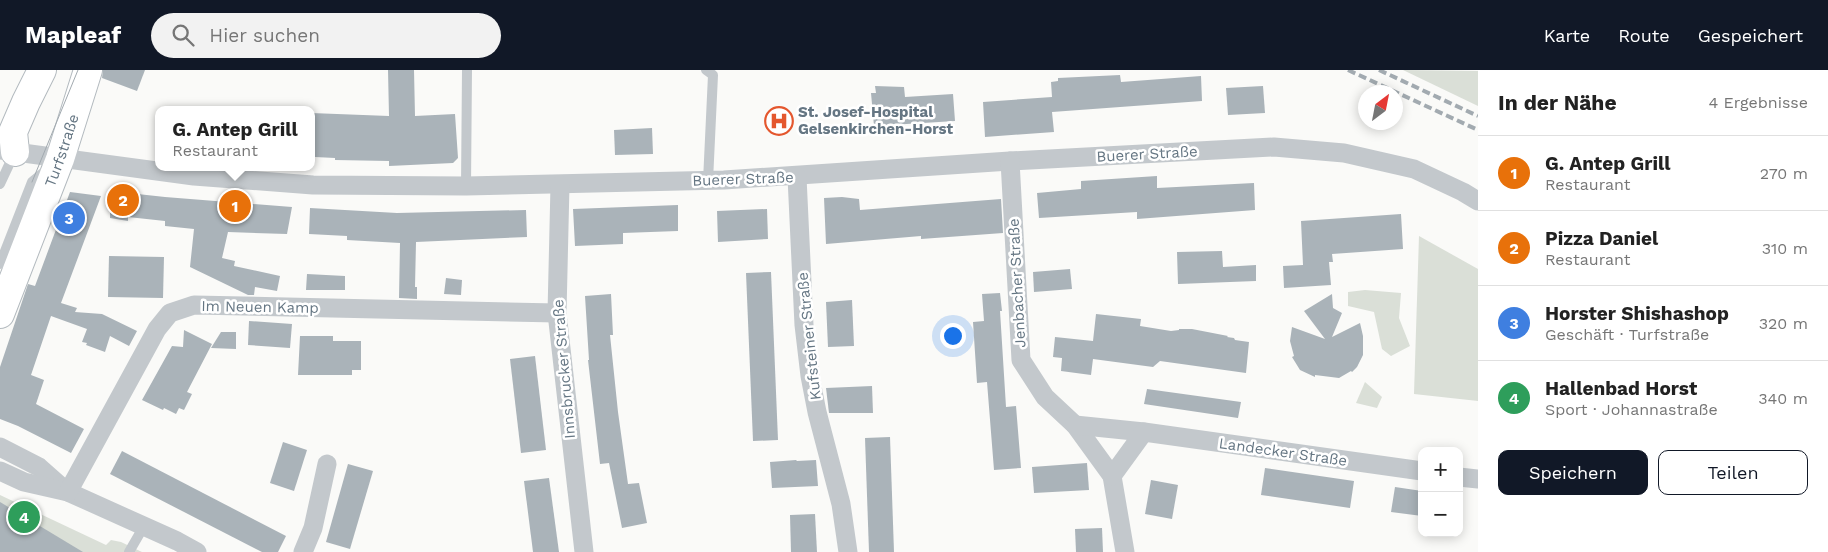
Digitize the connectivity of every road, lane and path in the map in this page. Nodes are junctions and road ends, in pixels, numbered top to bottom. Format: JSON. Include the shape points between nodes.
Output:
{"nodes":[{"id":1,"x":28,"y":70,"type":"edge"},
{"id":2,"x":42,"y":70,"type":"edge"},
{"id":3,"x":88,"y":70,"type":"edge"},
{"id":4,"x":467,"y":70,"type":"edge"},
{"id":5,"x":706,"y":70,"type":"edge"},
{"id":6,"x":10,"y":141,"type":"edge"},
{"id":7,"x":60,"y":159,"type":"junction"},
{"id":8,"x":1010,"y":161,"type":"junction"},
{"id":9,"x":797,"y":177,"type":"junction"},
{"id":10,"x":708,"y":181,"type":"junction"},
{"id":11,"x":0,"y":184,"type":"edge"},
{"id":12,"x":560,"y":185,"type":"junction"},
{"id":13,"x":466,"y":186,"type":"junction"},
{"id":14,"x":1478,"y":201,"type":"edge"},
{"id":15,"x":0,"y":264,"type":"edge"},
{"id":16,"x":557,"y":313,"type":"junction"},
{"id":17,"x":0,"y":314,"type":"edge"},
{"id":18,"x":1076,"y":425,"type":"junction"},
{"id":19,"x":1144,"y":432,"type":"junction"},
{"id":20,"x":0,"y":447,"type":"edge"},
{"id":21,"x":327,"y":464,"type":"dead end"},
{"id":22,"x":1418,"y":471,"type":"edge"},
{"id":23,"x":0,"y":472,"type":"edge"},
{"id":24,"x":1112,"y":476,"type":"junction"},
{"id":25,"x":1463,"y":477,"type":"edge"},
{"id":26,"x":1478,"y":479,"type":"edge"},
{"id":27,"x":68,"y":492,"type":"junction"},
{"id":28,"x":144,"y":526,"type":"junction"},
{"id":29,"x":128,"y":552,"type":"edge"},
{"id":30,"x":197,"y":552,"type":"edge"},
{"id":31,"x":303,"y":552,"type":"edge"},
{"id":32,"x":584,"y":552,"type":"edge"},
{"id":33,"x":848,"y":552,"type":"edge"},
{"id":34,"x":1126,"y":552,"type":"edge"}],
"edges":[{"from":1,"to":6,"type":"main road","via":[[15,93]]},
{"from":2,"to":6,"type":"main road"},
{"from":3,"to":7,"type":"main road","name":"Turfstraße"},
{"from":4,"to":13,"type":"lane"},
{"from":5,"to":10,"type":"lane","via":[[712,75]]},
{"from":6,"to":7,"type":"street","name":"Buerer Straße"},
{"from":6,"to":11,"type":"lane"},
{"from":7,"to":13,"type":"street","name":"Buerer Straße","via":[[194,176],[313,185]]},
{"from":7,"to":15,"type":"lane","via":[[32,182]]},
{"from":7,"to":17,"type":"main road","name":"Turfstraße"},
{"from":8,"to":9,"type":"street","name":"Buerer Straße"},
{"from":8,"to":14,"type":"street","name":"Buerer Straße","via":[[1283,148],[1344,153],[1414,169]]},
{"from":8,"to":18,"type":"street","name":"Jenbacher Straße","via":[[1021,360],[1045,397]]},
{"from":9,"to":10,"type":"street","name":"Buerer Straße"},
{"from":9,"to":33,"type":"street","name":"Kufsteiner Straße","via":[[804,325],[810,376],[841,504]]},
{"from":10,"to":12,"type":"street","name":"Buerer Straße"},
{"from":12,"to":13,"type":"street","name":"Buerer Straße"},
{"from":12,"to":16,"type":"street","name":"Innsbrucker Straße"},
{"from":16,"to":27,"type":"street","name":"Im Neuen Kamp","via":[[194,305],[170,313],[157,329]]},
{"from":16,"to":32,"type":"street","name":"Innsbrucker Straße"},
{"from":18,"to":19,"type":"street","name":"Landecker Straße"},
{"from":18,"to":24,"type":"street","name":"Jenbacher Straße"},
{"from":19,"to":22,"type":"street","name":"Landecker Straße"},
{"from":19,"to":24,"type":"street"},
{"from":20,"to":27,"type":"street","via":[[39,467]]},
{"from":21,"to":31,"type":"street","via":[[313,528]]},
{"from":23,"to":27,"type":"street","via":[[24,482]]},
{"from":24,"to":34,"type":"street","name":"Jenbacher Straße"},
{"from":25,"to":26,"type":"street"},
{"from":27,"to":28,"type":"street"},
{"from":28,"to":29,"type":"lane"},
{"from":28,"to":30,"type":"street"}]}
